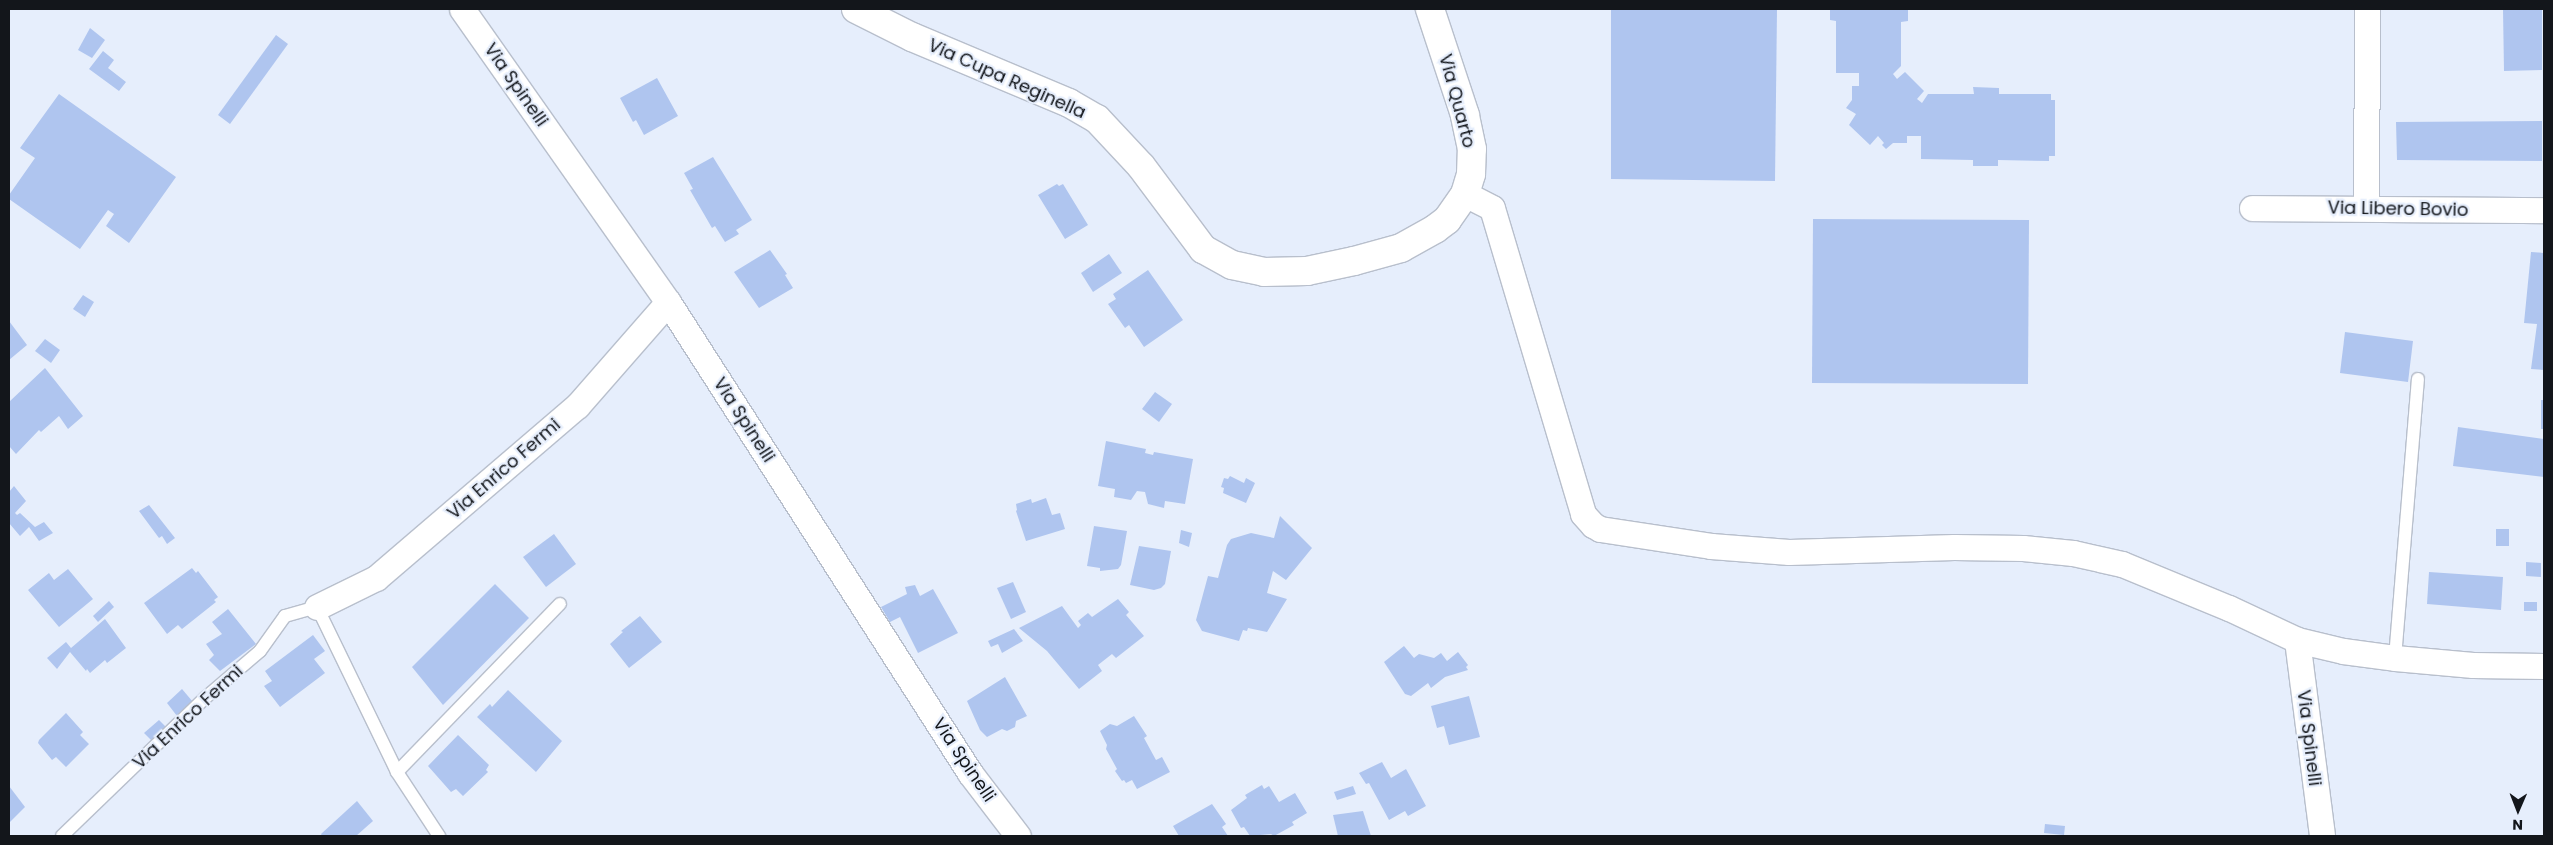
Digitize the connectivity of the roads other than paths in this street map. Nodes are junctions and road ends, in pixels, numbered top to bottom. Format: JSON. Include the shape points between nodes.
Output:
{"nodes":[{"id":1,"x":462,"y":9,"type":"edge"},
{"id":2,"x":856,"y":9,"type":"edge"},
{"id":3,"x":1430,"y":9,"type":"edge"},
{"id":4,"x":2367,"y":9,"type":"edge"},
{"id":5,"x":1465,"y":194,"type":"junction"},
{"id":6,"x":2252,"y":208,"type":"dead end"},
{"id":7,"x":2366,"y":208,"type":"junction"},
{"id":8,"x":2544,"y":210,"type":"edge"},
{"id":9,"x":668,"y":302,"type":"junction"},
{"id":10,"x":2418,"y":379,"type":"dead end"},
{"id":11,"x":560,"y":604,"type":"dead end"},
{"id":12,"x":317,"y":608,"type":"junction"},
{"id":13,"x":2297,"y":640,"type":"junction"},
{"id":14,"x":2395,"y":658,"type":"junction"},
{"id":15,"x":2544,"y":666,"type":"edge"},
{"id":16,"x":398,"y":772,"type":"junction"},
{"id":17,"x":62,"y":836,"type":"edge"},
{"id":18,"x":439,"y":836,"type":"edge"},
{"id":19,"x":1018,"y":836,"type":"edge"},
{"id":20,"x":2322,"y":836,"type":"edge"}],
"edges":[{"from":1,"to":9,"type":"street","name":"Via Spinelli"},
{"from":2,"to":5,"type":"street","name":"Via Cupa Reginella","via":[[912,37],[1069,103],[1097,119],[1141,166],[1203,249],[1232,265],[1264,272],[1307,271],[1401,248],[1447,220]]},
{"from":3,"to":5,"type":"street","name":"Via Quarto","via":[[1465,115],[1472,149],[1471,174]]},
{"from":4,"to":7,"type":"street"},
{"from":5,"to":13,"type":"street","via":[[1492,208],[1583,514],[1593,525],[1609,531],[1672,540],[1789,552],[1954,547],[2024,548],[2073,553],[2122,564]]},
{"from":6,"to":7,"type":"street","name":"Via Libero Bovio"},
{"from":7,"to":8,"type":"street","name":"Via Libero Bovio"},
{"from":9,"to":12,"type":"street","name":"Via Enrico Fermi","via":[[570,412],[376,578]]},
{"from":9,"to":19,"type":"street","name":"Via Spinelli","via":[[970,773]]},
{"from":10,"to":14,"type":"lane"},
{"from":11,"to":16,"type":"lane"},
{"from":12,"to":16,"type":"lane"},
{"from":12,"to":17,"type":"lane","name":"Via Enrico Fermi","via":[[285,616],[260,651],[205,698]]},
{"from":13,"to":14,"type":"street","via":[[2343,651]]},
{"from":13,"to":20,"type":"street","name":"Via Spinelli"},
{"from":14,"to":15,"type":"street","via":[[2474,665]]},
{"from":16,"to":18,"type":"lane"}]}
